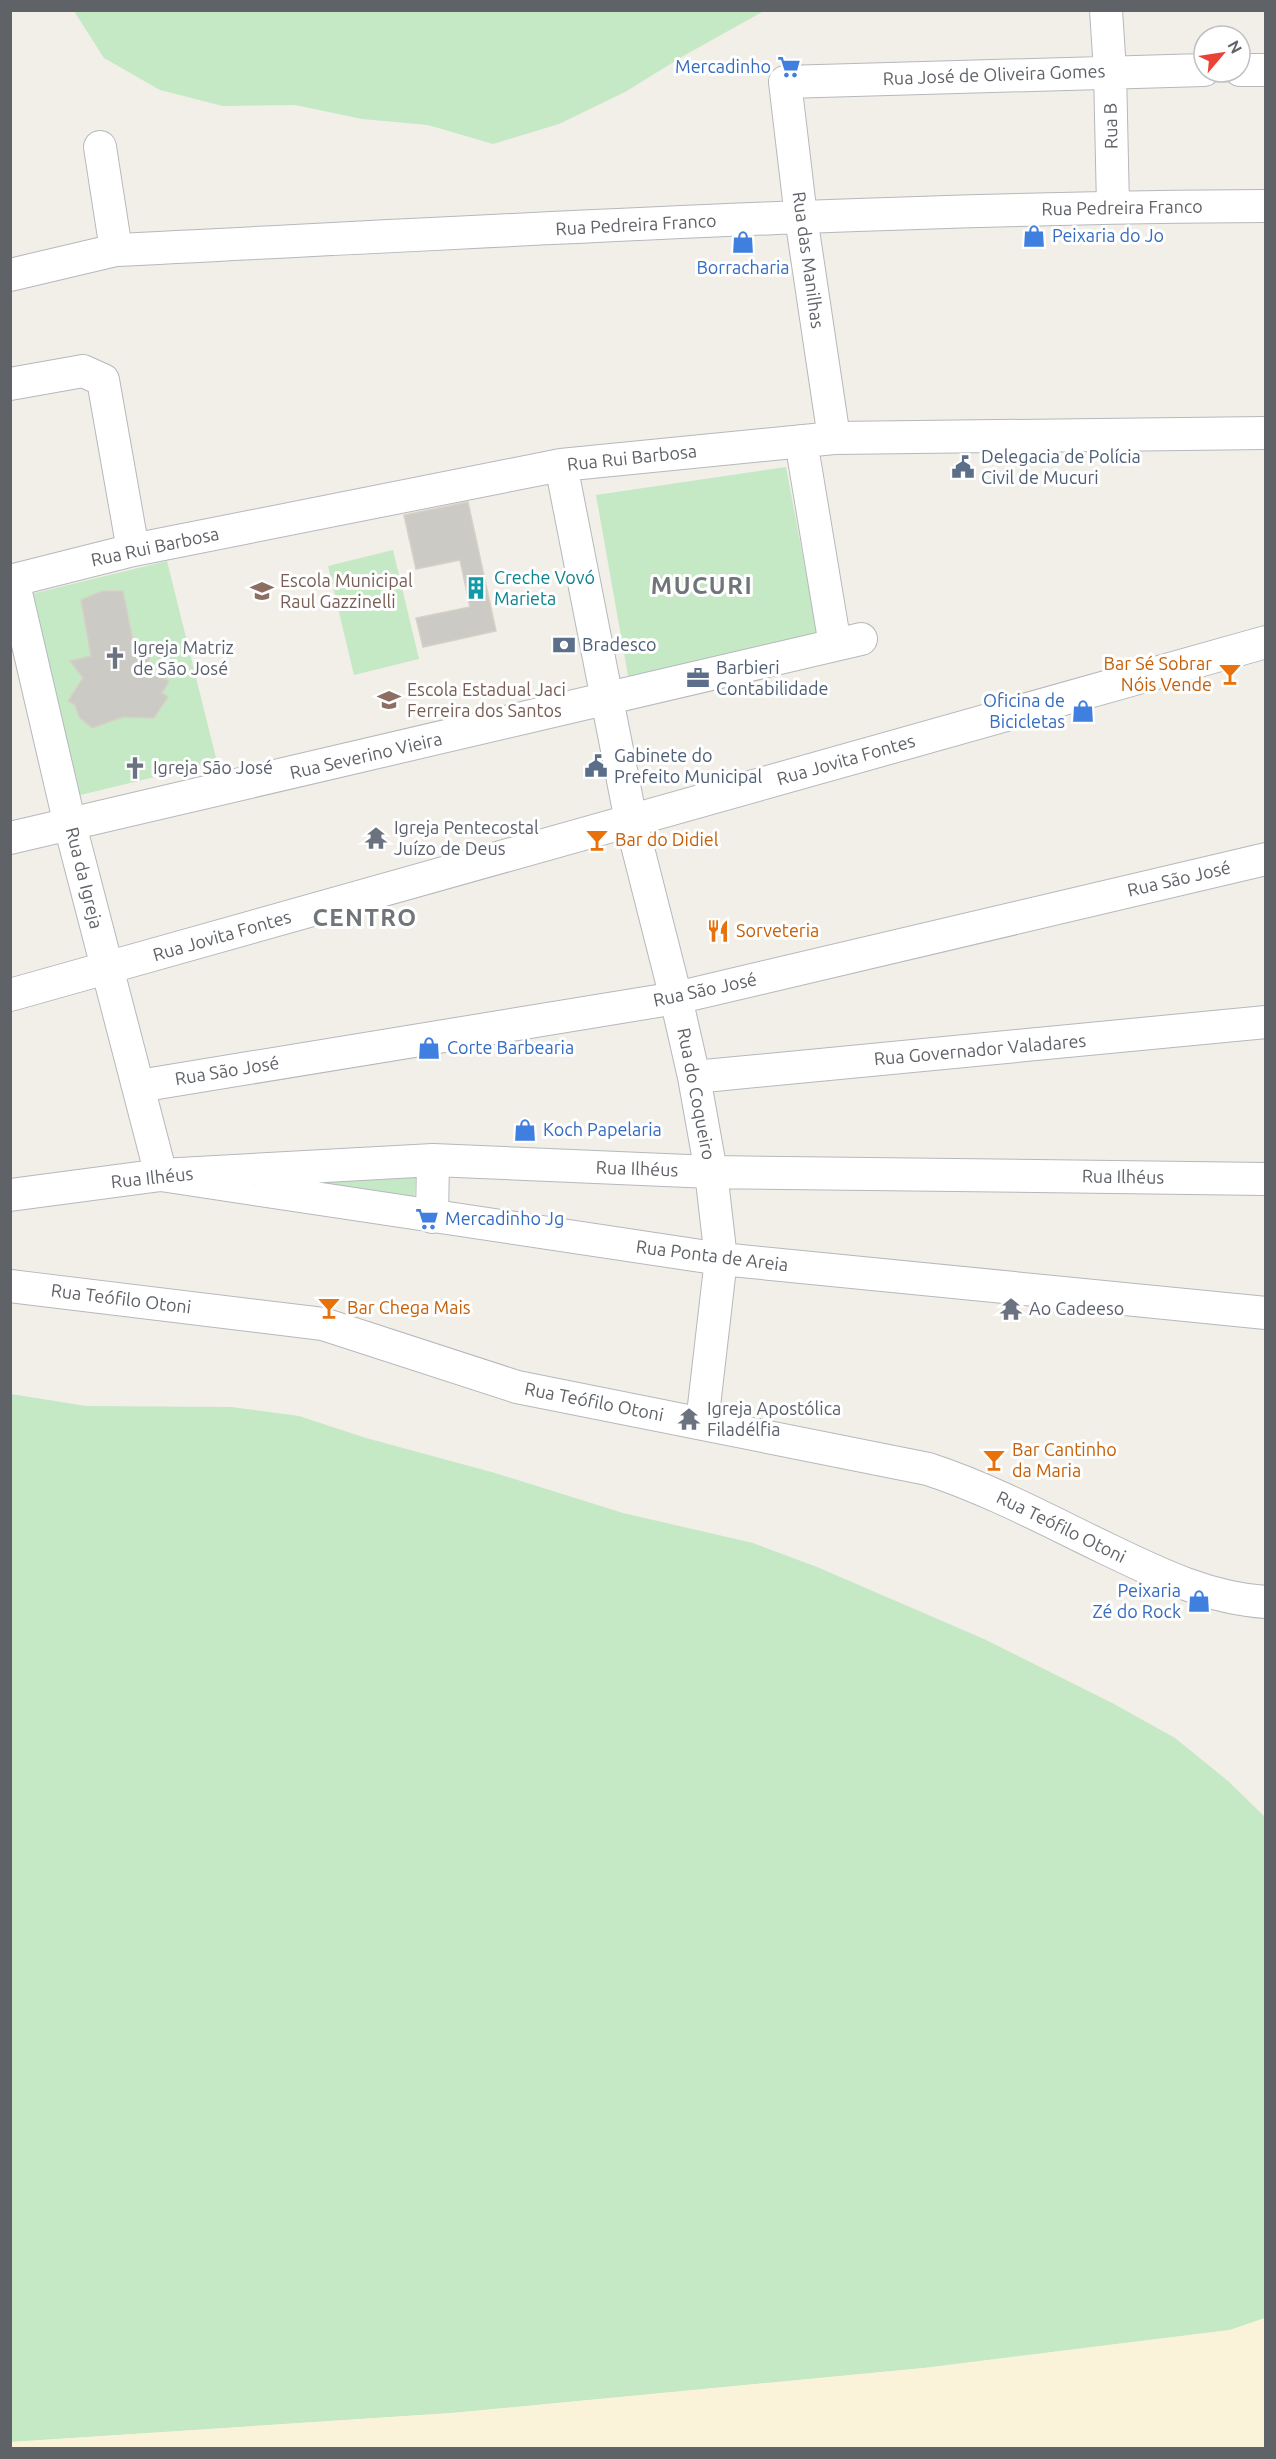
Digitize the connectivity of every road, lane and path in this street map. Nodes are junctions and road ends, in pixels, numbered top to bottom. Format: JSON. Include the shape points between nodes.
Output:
{"nodes":[{"id":1,"x":1106,"y":10,"type":"edge"},
{"id":2,"x":1192,"y":70,"type":"edge"},
{"id":3,"x":1110,"y":71,"type":"junction"},
{"id":4,"x":785,"y":82,"type":"joint"},
{"id":5,"x":100,"y":147,"type":"dead end"},
{"id":6,"x":1266,"y":206,"type":"edge"},
{"id":7,"x":1113,"y":207,"type":"junction"},
{"id":8,"x":801,"y":217,"type":"junction"},
{"id":9,"x":116,"y":250,"type":"junction"},
{"id":10,"x":10,"y":275,"type":"edge"},
{"id":11,"x":10,"y":384,"type":"edge"},
{"id":12,"x":1266,"y":433,"type":"edge"},
{"id":13,"x":834,"y":438,"type":"junction"},
{"id":14,"x":801,"y":441,"type":"junction"},
{"id":15,"x":561,"y":465,"type":"junction"},
{"id":16,"x":133,"y":550,"type":"junction"},
{"id":17,"x":12,"y":581,"type":"edge"},
{"id":18,"x":1266,"y":642,"type":"edge"},
{"id":19,"x":606,"y":700,"type":"junction"},
{"id":20,"x":631,"y":821,"type":"junction"},
{"id":21,"x":70,"y":825,"type":"junction"},
{"id":22,"x":10,"y":838,"type":"edge"},
{"id":23,"x":1266,"y":859,"type":"edge"},
{"id":24,"x":108,"y":969,"type":"junction"},
{"id":25,"x":10,"y":995,"type":"edge"},
{"id":26,"x":676,"y":998,"type":"junction"},
{"id":27,"x":1266,"y":1022,"type":"edge"},
{"id":28,"x":694,"y":1077,"type":"junction"},
{"id":29,"x":139,"y":1086,"type":"junction"},
{"id":30,"x":433,"y":1160,"type":"junction"},
{"id":31,"x":711,"y":1172,"type":"junction"},
{"id":32,"x":161,"y":1175,"type":"junction"},
{"id":33,"x":1266,"y":1179,"type":"edge"},
{"id":34,"x":10,"y":1195,"type":"edge"},
{"id":35,"x":432,"y":1217,"type":"junction"},
{"id":36,"x":721,"y":1259,"type":"junction"},
{"id":37,"x":10,"y":1286,"type":"edge"},
{"id":38,"x":1266,"y":1313,"type":"edge"},
{"id":39,"x":702,"y":1423,"type":"junction"},
{"id":40,"x":1266,"y":1602,"type":"edge"}],
"edges":[{"from":1,"to":3,"type":"street","name":"Rua B"},
{"from":2,"to":3,"type":"street","name":"Rua José de Oliveira Gomes"},
{"from":3,"to":4,"type":"street","name":"Rua José de Oliveira Gomes"},
{"from":3,"to":7,"type":"street","name":"Rua B"},
{"from":4,"to":8,"type":"street","name":"Rua das Manilhas"},
{"from":5,"to":9,"type":"street"},
{"from":6,"to":7,"type":"street","name":"Rua Pedreira Franco"},
{"from":7,"to":8,"type":"street","name":"Rua Pedreira Franco"},
{"from":8,"to":9,"type":"street","name":"Rua Pedreira Franco"},
{"from":8,"to":13,"type":"street","name":"Rua das Manilhas"},
{"from":9,"to":10,"type":"street","name":"Rua Pedreira Franco"},
{"from":11,"to":16,"type":"street","via":[[83,371],[103,380]]},
{"from":12,"to":13,"type":"street","name":"Rua Rui Barbosa"},
{"from":13,"to":14,"type":"street","name":"Rua Rui Barbosa"},
{"from":14,"to":15,"type":"street","name":"Rua Rui Barbosa"},
{"from":14,"to":19,"type":"street","name":"Rua Severino Vieira","via":[[848,642]]},
{"from":15,"to":16,"type":"street","name":"Rua Rui Barbosa"},
{"from":15,"to":19,"type":"street","name":"Rua do Coqueiro"},
{"from":16,"to":17,"type":"street","name":"Rua Rui Barbosa"},
{"from":17,"to":21,"type":"street","name":"Rua da Igreja"},
{"from":18,"to":20,"type":"street","name":"Rua Jovita Fontes"},
{"from":19,"to":20,"type":"street","name":"Rua do Coqueiro"},
{"from":19,"to":21,"type":"street","name":"Rua Severino Vieira"},
{"from":20,"to":24,"type":"street","name":"Rua Jovita Fontes"},
{"from":20,"to":26,"type":"street","name":"Rua do Coqueiro"},
{"from":21,"to":22,"type":"street","name":"Rua Severino Vieira"},
{"from":21,"to":24,"type":"street","name":"Rua da Igreja"},
{"from":23,"to":26,"type":"street","name":"Rua São José"},
{"from":24,"to":25,"type":"street","name":"Rua Jovita Fontes"},
{"from":24,"to":29,"type":"street","name":"Rua da Igreja"},
{"from":26,"to":28,"type":"street","name":"Rua do Coqueiro"},
{"from":26,"to":29,"type":"street","name":"Rua São José"},
{"from":27,"to":28,"type":"street","name":"Rua Governador Valadares"},
{"from":28,"to":31,"type":"street","name":"Rua do Coqueiro"},
{"from":29,"to":32,"type":"street","name":"Rua da Igreja"},
{"from":30,"to":31,"type":"street","name":"Rua Ilhéus"},
{"from":30,"to":32,"type":"street","name":"Rua Ilhéus"},
{"from":30,"to":35,"type":"street"},
{"from":31,"to":33,"type":"street","name":"Rua Ilhéus"},
{"from":31,"to":36,"type":"street","name":"Rua do Coqueiro"},
{"from":32,"to":34,"type":"street","name":"Rua Ilhéus"},
{"from":32,"to":35,"type":"street","name":"Rua Ponta de Areia"},
{"from":35,"to":36,"type":"street","name":"Rua Ponta de Areia"},
{"from":36,"to":38,"type":"street","name":"Rua Ponta de Areia"},
{"from":36,"to":39,"type":"street","name":"Rua do Coqueiro"},
{"from":37,"to":39,"type":"street","name":"Rua Teófilo Otoni","via":[[323,1324],[517,1387]]},
{"from":39,"to":40,"type":"street","name":"Rua Teófilo Otoni","via":[[928,1469],[972,1484],[1169,1579],[1213,1593]]}]}
